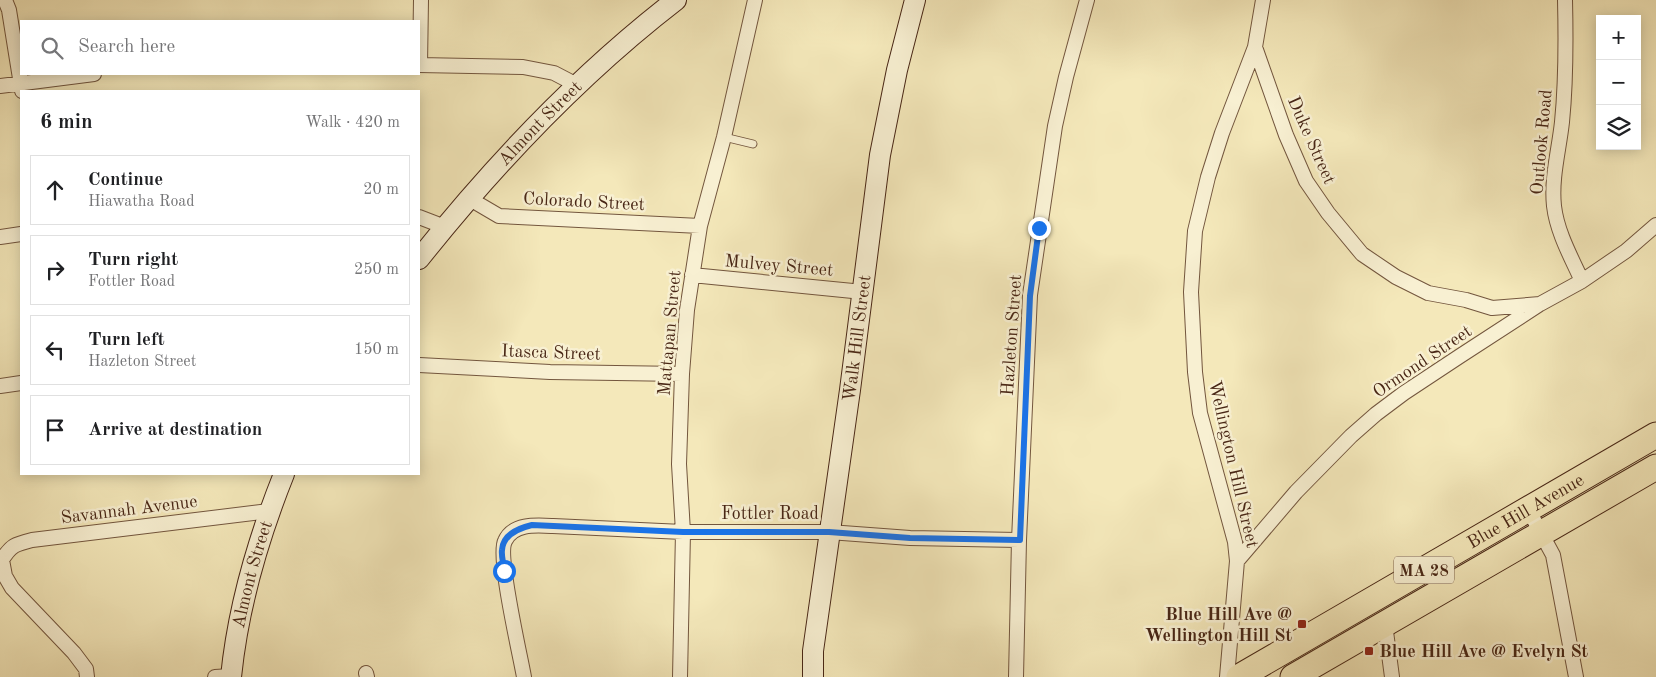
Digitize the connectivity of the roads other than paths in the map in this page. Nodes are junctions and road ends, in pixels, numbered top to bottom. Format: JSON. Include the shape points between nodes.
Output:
{"nodes":[{"id":1,"x":5,"y":0,"type":"edge"},
{"id":2,"x":421,"y":0,"type":"edge"},
{"id":3,"x":676,"y":0,"type":"edge"},
{"id":4,"x":755,"y":0,"type":"edge"},
{"id":5,"x":915,"y":0,"type":"edge"},
{"id":6,"x":1087,"y":0,"type":"edge"},
{"id":7,"x":1262,"y":0,"type":"edge"},
{"id":8,"x":1566,"y":0,"type":"edge"},
{"id":9,"x":420,"y":32,"type":"edge"},
{"id":10,"x":1255,"y":47,"type":"junction"},
{"id":11,"x":420,"y":65,"type":"edge"},
{"id":12,"x":88,"y":75,"type":"edge"},
{"id":13,"x":577,"y":85,"type":"junction"},
{"id":14,"x":0,"y":86,"type":"edge"},
{"id":15,"x":22,"y":87,"type":"edge"},
{"id":16,"x":724,"y":137,"type":"junction"},
{"id":17,"x":753,"y":144,"type":"dead end"},
{"id":18,"x":470,"y":199,"type":"junction"},
{"id":19,"x":420,"y":217,"type":"edge"},
{"id":20,"x":1656,"y":225,"type":"edge"},
{"id":21,"x":700,"y":226,"type":"junction"},
{"id":22,"x":445,"y":227,"type":"junction"},
{"id":23,"x":20,"y":234,"type":"edge"},
{"id":24,"x":0,"y":237,"type":"edge"},
{"id":25,"x":420,"y":258,"type":"edge"},
{"id":26,"x":692,"y":275,"type":"junction"},
{"id":27,"x":1582,"y":281,"type":"junction"},
{"id":28,"x":863,"y":292,"type":"junction"},
{"id":29,"x":1540,"y":304,"type":"junction"},
{"id":30,"x":420,"y":365,"type":"edge"},
{"id":31,"x":682,"y":374,"type":"junction"},
{"id":32,"x":20,"y":383,"type":"edge"},
{"id":33,"x":0,"y":386,"type":"edge"},
{"id":34,"x":1656,"y":435,"type":"edge"},
{"id":35,"x":1656,"y":467,"type":"edge"},
{"id":36,"x":284,"y":475,"type":"edge"},
{"id":37,"x":1528,"y":509,"type":"junction"},
{"id":38,"x":269,"y":511,"type":"junction"},
{"id":39,"x":683,"y":532,"type":"junction"},
{"id":40,"x":829,"y":532,"type":"junction"},
{"id":41,"x":1541,"y":534,"type":"junction"},
{"id":42,"x":1020,"y":540,"type":"junction"},
{"id":43,"x":1237,"y":561,"type":"junction"},
{"id":44,"x":1385,"y":624,"type":"junction"},
{"id":45,"x":87,"y":677,"type":"edge"},
{"id":46,"x":226,"y":677,"type":"edge"},
{"id":47,"x":524,"y":677,"type":"edge"},
{"id":48,"x":680,"y":677,"type":"edge"},
{"id":49,"x":813,"y":677,"type":"edge"},
{"id":50,"x":1016,"y":677,"type":"edge"},
{"id":51,"x":1226,"y":677,"type":"edge"},
{"id":52,"x":1239,"y":677,"type":"edge"},
{"id":53,"x":1294,"y":677,"type":"edge"},
{"id":54,"x":1392,"y":677,"type":"edge"},
{"id":55,"x":1576,"y":677,"type":"edge"}],
"edges":[{"from":1,"to":15,"type":"street"},
{"from":2,"to":9,"type":"street"},
{"from":3,"to":13,"type":"main road","name":"Almont Street","via":[[637,30]]},
{"from":4,"to":16,"type":"street","name":"Mattapan Street"},
{"from":5,"to":28,"type":"main road","name":"Walk Hill Street","via":[[880,155]]},
{"from":6,"to":42,"type":"street","name":"Hazleton Street","via":[[1055,126],[1030,296]]},
{"from":7,"to":10,"type":"street","name":"Wellington Hill Street"},
{"from":8,"to":27,"type":"street","name":"Outlook Road","via":[[1565,93],[1554,178],[1554,207],[1564,243]]},
{"from":10,"to":29,"type":"street","name":"Duke Street","via":[[1306,181],[1362,254],[1396,277],[1428,293],[1492,308]]},
{"from":10,"to":43,"type":"street","name":"Wellington Hill Street","via":[[1208,177],[1196,231],[1191,292],[1194,372],[1200,413],[1235,542]]},
{"from":11,"to":13,"type":"street","via":[[523,67],[554,73]]},
{"from":12,"to":15,"type":"street"},
{"from":13,"to":18,"type":"main road","name":"Almont Street"},
{"from":14,"to":15,"type":"street"},
{"from":16,"to":17,"type":"lane"},
{"from":16,"to":21,"type":"street","name":"Mattapan Street"},
{"from":18,"to":21,"type":"street","name":"Colorado Street","via":[[499,216]]},
{"from":18,"to":22,"type":"main road","name":"Almont Street"},
{"from":19,"to":22,"type":"street"},
{"from":20,"to":27,"type":"street","name":"Ormond Street","via":[[1626,251]]},
{"from":21,"to":26,"type":"street","name":"Mattapan Street"},
{"from":22,"to":25,"type":"main road","name":"Almont Street"},
{"from":23,"to":24,"type":"street"},
{"from":26,"to":28,"type":"street","name":"Mulvey Street"},
{"from":26,"to":31,"type":"street","name":"Mattapan Street"},
{"from":27,"to":29,"type":"street","name":"Ormond Street"},
{"from":28,"to":40,"type":"main road","name":"Walk Hill Street"},
{"from":29,"to":43,"type":"street","name":"Ormond Street","via":[[1404,392],[1376,414],[1296,492]]},
{"from":30,"to":31,"type":"street","name":"Itasca Street","via":[[550,372]]},
{"from":31,"to":39,"type":"street","name":"Mattapan Street","via":[[680,464]]},
{"from":32,"to":33,"type":"street"},
{"from":34,"to":37,"type":"highway","name":"Blue Hill Avenue","number":"MA 28"},
{"from":35,"to":41,"type":"highway","name":"Blue Hill Avenue","number":"MA 28"},
{"from":36,"to":38,"type":"main road","name":"Almont Street"},
{"from":37,"to":41,"type":"street"},
{"from":37,"to":52,"type":"highway","name":"Blue Hill Avenue","number":"MA 28"},
{"from":38,"to":45,"type":"street","name":"Savannah Avenue","via":[[32,540],[8,550],[2,560],[5,576],[12,588],[74,652],[86,669]]},
{"from":38,"to":46,"type":"main road","name":"Almont Street","via":[[254,557]]},
{"from":39,"to":40,"type":"street","name":"Fottler Road"},
{"from":39,"to":47,"type":"street","name":"Fottler Road","via":[[532,525],[521,527],[505,540],[502,550],[504,571]]},
{"from":39,"to":48,"type":"street","name":"Mattapan Street"},
{"from":40,"to":42,"type":"street","name":"Fottler Road","via":[[910,538]]},
{"from":40,"to":49,"type":"main road","name":"Walk Hill Street","via":[[813,651]]},
{"from":41,"to":44,"type":"highway","name":"Blue Hill Avenue","number":"MA 28"},
{"from":41,"to":55,"type":"street","via":[[1553,555]]},
{"from":42,"to":50,"type":"street","name":"Hazleton Street"},
{"from":43,"to":51,"type":"street","name":"Wellington Hill Street"},
{"from":44,"to":53,"type":"highway","name":"Blue Hill Avenue","number":"MA 28"},
{"from":44,"to":54,"type":"street"}]}
